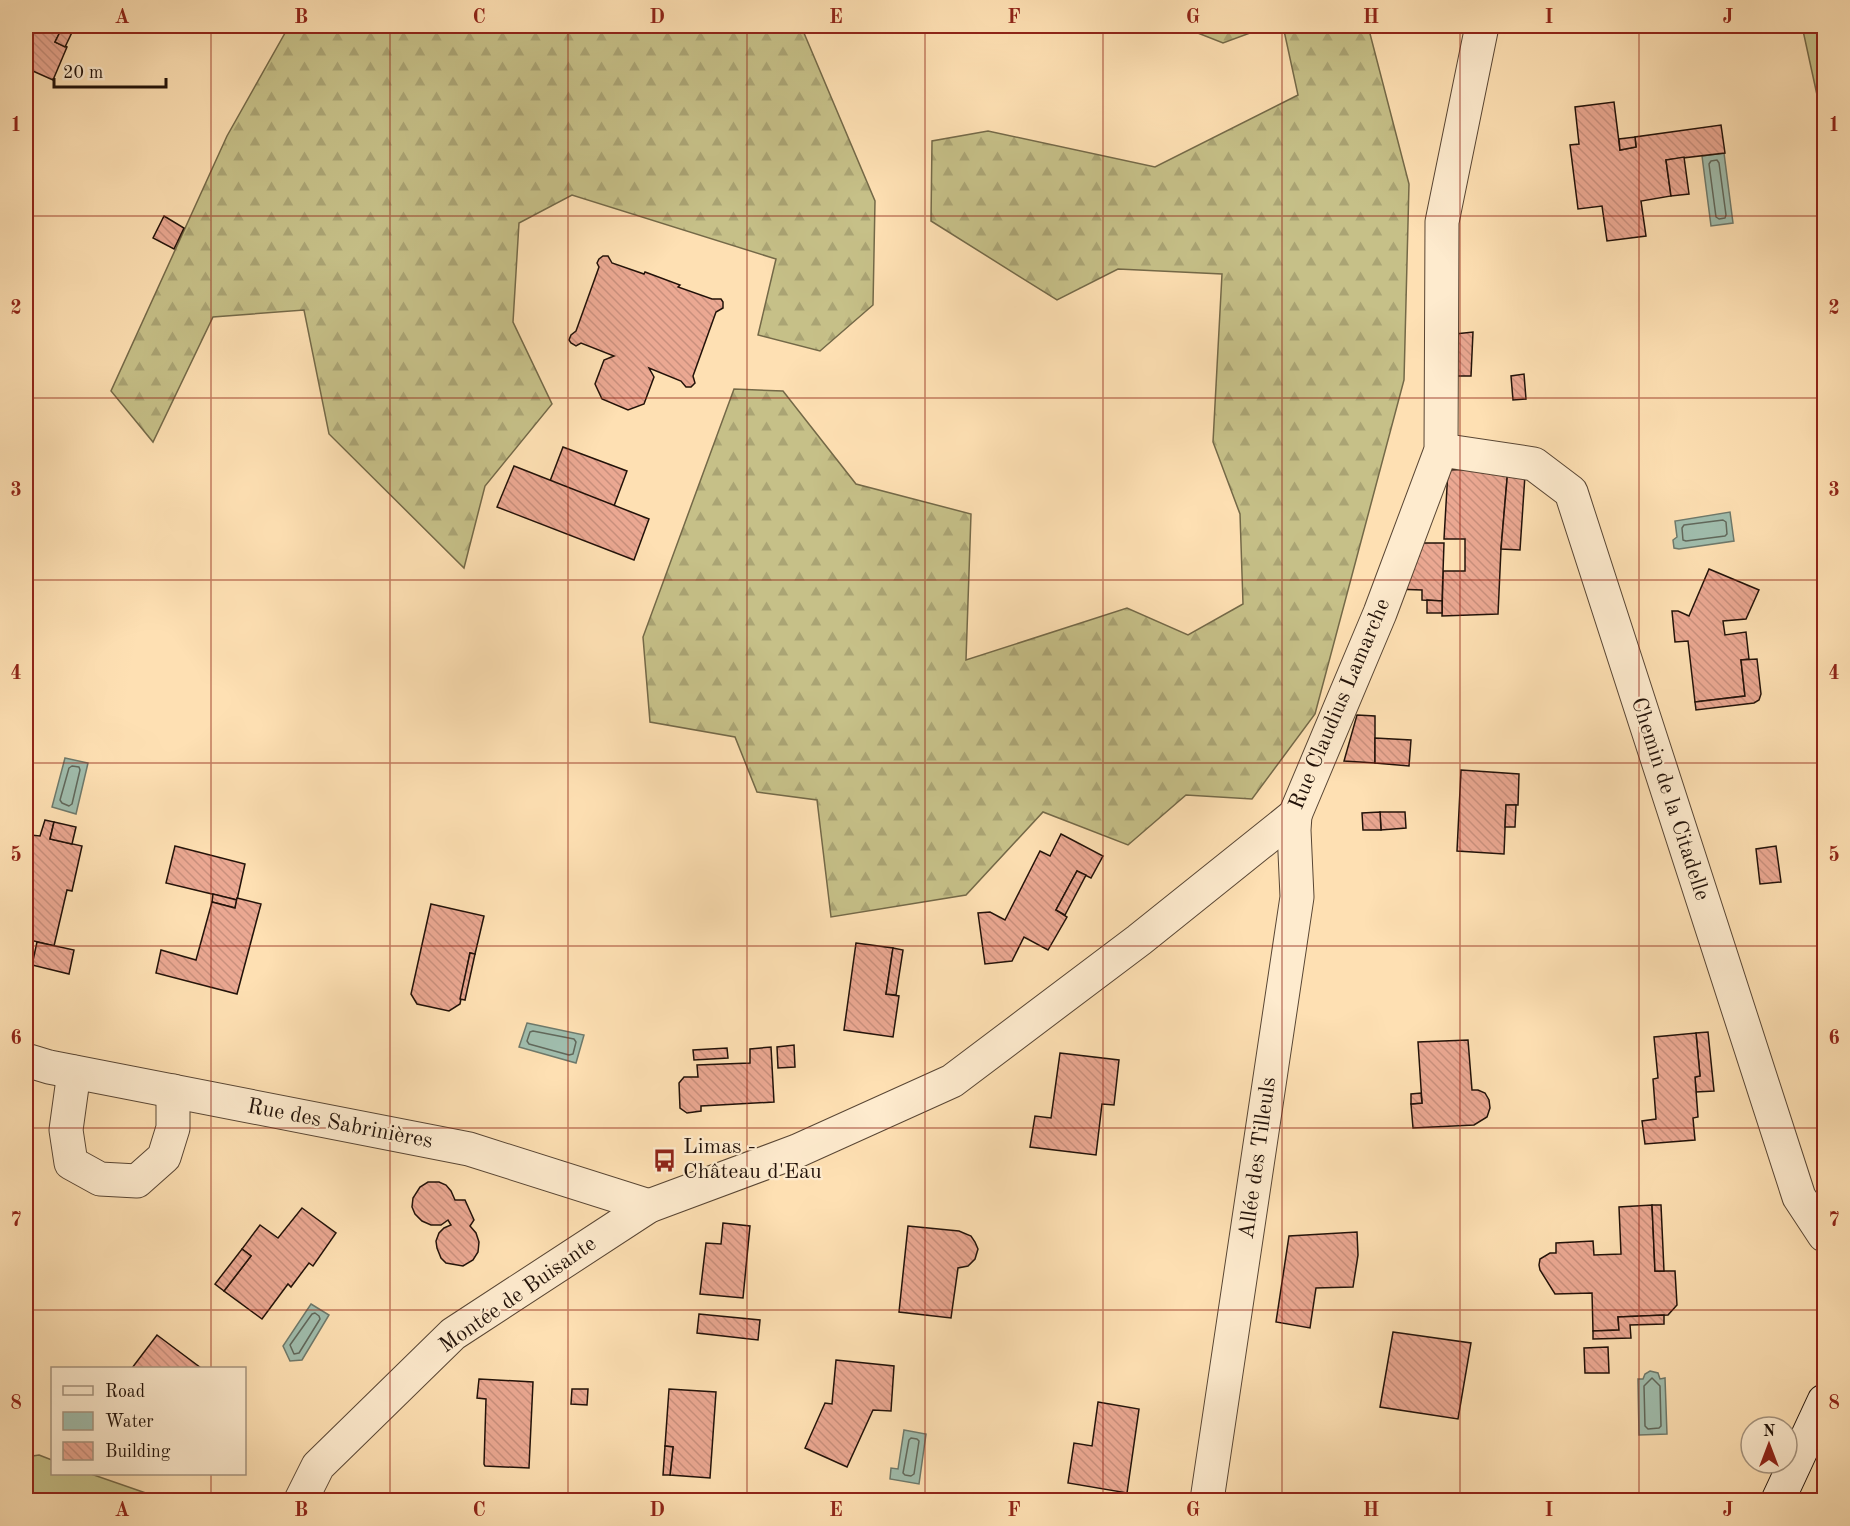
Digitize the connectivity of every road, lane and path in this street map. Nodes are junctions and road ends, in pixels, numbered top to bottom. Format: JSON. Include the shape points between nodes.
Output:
{"nodes":[{"id":1,"x":1482,"y":26,"type":"edge"},
{"id":2,"x":1441,"y":450,"type":"junction"},
{"id":3,"x":1295,"y":815,"type":"junction"},
{"id":4,"x":26,"y":1060,"type":"edge"},
{"id":5,"x":74,"y":1072,"type":"junction"},
{"id":6,"x":174,"y":1091,"type":"junction"},
{"id":7,"x":649,"y":1206,"type":"junction"},
{"id":8,"x":1824,"y":1234,"type":"edge"},
{"id":9,"x":1824,"y":1401,"type":"edge"},
{"id":10,"x":301,"y":1500,"type":"edge"},
{"id":11,"x":1207,"y":1500,"type":"edge"},
{"id":12,"x":1778,"y":1500,"type":"edge"}],
"edges":[{"from":1,"to":2,"type":"street","name":"Rue Claudius Lamarche","via":[[1442,222]]},
{"from":2,"to":3,"type":"street","name":"Rue Claudius Lamarche","via":[[1380,613]]},
{"from":2,"to":8,"type":"street","name":"Chemin de la Citadelle","via":[[1534,464],[1571,492],[1799,1197]]},
{"from":3,"to":7,"type":"street","name":"Rue Claudius Lamarche","via":[[1139,940],[952,1081],[797,1150]]},
{"from":3,"to":11,"type":"street","name":"Allée des Tilleuls","via":[[1297,897]]},
{"from":4,"to":5,"type":"street","name":"Rue des Sabrinières"},
{"from":5,"to":6,"type":"street","name":"Rue des Sabrinières"},
{"from":5,"to":6,"type":"street","via":[[66,1130],[71,1163],[100,1179],[137,1181],[164,1157],[173,1128]]},
{"from":6,"to":7,"type":"street","name":"Rue des Sabrinières","via":[[469,1149]]},
{"from":7,"to":10,"type":"street","name":"Montée de Buisante","via":[[453,1334],[318,1466]]},
{"from":9,"to":12,"type":"street"}]}
